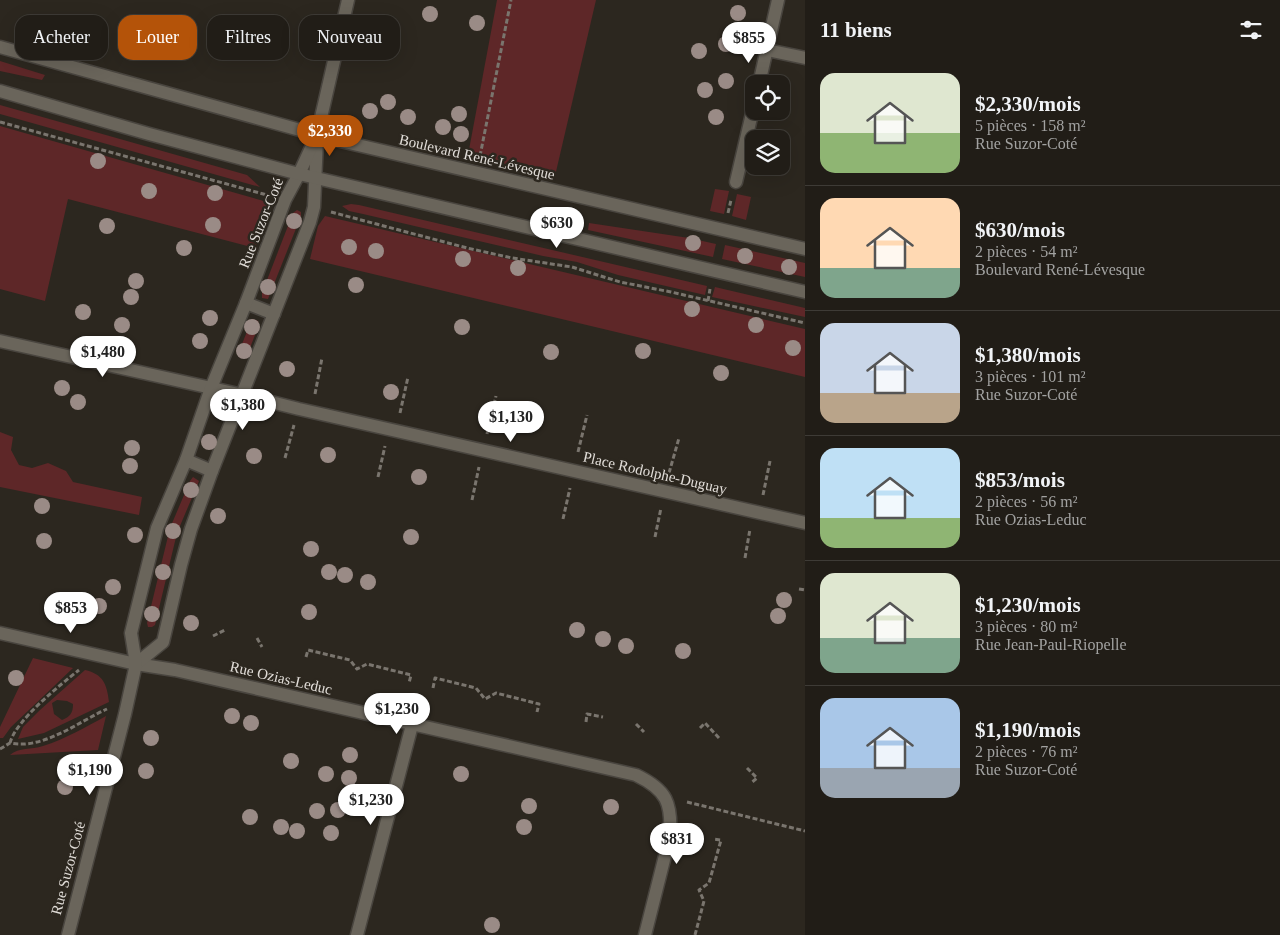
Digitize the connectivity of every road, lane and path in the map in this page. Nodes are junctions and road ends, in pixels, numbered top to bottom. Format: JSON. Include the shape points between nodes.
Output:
{"nodes":[{"id":1,"x":348,"y":0,"type":"edge"},
{"id":2,"x":511,"y":0,"type":"edge"},
{"id":3,"x":778,"y":0,"type":"edge"},
{"id":4,"x":0,"y":47,"type":"edge"},
{"id":5,"x":767,"y":50,"type":"junction"},
{"id":6,"x":805,"y":58,"type":"edge"},
{"id":7,"x":761,"y":75,"type":"edge"},
{"id":8,"x":0,"y":91,"type":"edge"},
{"id":9,"x":750,"y":120,"type":"edge"},
{"id":10,"x":0,"y":122,"type":"edge"},
{"id":11,"x":317,"y":135,"type":"junction"},
{"id":12,"x":480,"y":158,"type":"dead end"},
{"id":13,"x":299,"y":174,"type":"junction"},
{"id":14,"x":316,"y":178,"type":"junction"},
{"id":15,"x":734,"y":187,"type":"joint"},
{"id":16,"x":265,"y":195,"type":"dead end"},
{"id":17,"x":333,"y":212,"type":"dead end"},
{"id":18,"x":727,"y":216,"type":"dead end"},
{"id":19,"x":805,"y":249,"type":"edge"},
{"id":20,"x":711,"y":287,"type":"dead end"},
{"id":21,"x":805,"y":292,"type":"edge"},
{"id":22,"x":708,"y":301,"type":"junction"},
{"id":23,"x":246,"y":303,"type":"junction"},
{"id":24,"x":274,"y":314,"type":"junction"},
{"id":25,"x":805,"y":323,"type":"edge"},
{"id":26,"x":0,"y":341,"type":"edge"},
{"id":27,"x":322,"y":358,"type":"dead end"},
{"id":28,"x":408,"y":377,"type":"dead end"},
{"id":29,"x":211,"y":388,"type":"junction"},
{"id":30,"x":242,"y":395,"type":"junction"},
{"id":31,"x":496,"y":396,"type":"dead end"},
{"id":32,"x":305,"y":411,"type":"junction"},
{"id":33,"x":392,"y":430,"type":"junction"},
{"id":34,"x":483,"y":451,"type":"junction"},
{"id":35,"x":285,"y":458,"type":"dead end"},
{"id":36,"x":186,"y":460,"type":"junction"},
{"id":37,"x":770,"y":461,"type":"dead end"},
{"id":38,"x":212,"y":471,"type":"junction"},
{"id":39,"x":378,"y":477,"type":"dead end"},
{"id":40,"x":472,"y":500,"type":"dead end"},
{"id":41,"x":756,"y":512,"type":"junction"},
{"id":42,"x":805,"y":523,"type":"edge"},
{"id":43,"x":745,"y":558,"type":"dead end"},
{"id":44,"x":799,"y":589,"type":"dead end"},
{"id":45,"x":805,"y":590,"type":"edge"},
{"id":46,"x":224,"y":630,"type":"dead end"},
{"id":47,"x":0,"y":633,"type":"edge"},
{"id":48,"x":213,"y":636,"type":"dead end"},
{"id":49,"x":257,"y":638,"type":"dead end"},
{"id":50,"x":262,"y":647,"type":"dead end"},
{"id":51,"x":306,"y":657,"type":"dead end"},
{"id":52,"x":136,"y":664,"type":"junction"},
{"id":53,"x":80,"y":669,"type":"dead end"},
{"id":54,"x":409,"y":683,"type":"dead end"},
{"id":55,"x":433,"y":688,"type":"dead end"},
{"id":56,"x":109,"y":709,"type":"dead end"},
{"id":57,"x":537,"y":712,"type":"dead end"},
{"id":58,"x":603,"y":717,"type":"dead end"},
{"id":59,"x":586,"y":722,"type":"dead end"},
{"id":60,"x":636,"y":724,"type":"dead end"},
{"id":61,"x":412,"y":725,"type":"junction"},
{"id":62,"x":700,"y":728,"type":"dead end"},
{"id":63,"x":644,"y":732,"type":"dead end"},
{"id":64,"x":720,"y":739,"type":"dead end"},
{"id":65,"x":10,"y":743,"type":"junction"},
{"id":66,"x":0,"y":749,"type":"edge"},
{"id":67,"x":747,"y":768,"type":"dead end"},
{"id":68,"x":751,"y":783,"type":"dead end"},
{"id":69,"x":687,"y":802,"type":"dead end"},
{"id":70,"x":805,"y":831,"type":"edge"},
{"id":71,"x":713,"y":839,"type":"dead end"},
{"id":72,"x":68,"y":935,"type":"edge"},
{"id":73,"x":357,"y":935,"type":"edge"},
{"id":74,"x":645,"y":935,"type":"edge"},
{"id":75,"x":695,"y":935,"type":"edge"}],
"edges":[{"from":1,"to":11,"type":"street"},
{"from":2,"to":12,"type":"path"},
{"from":3,"to":5,"type":"street"},
{"from":4,"to":11,"type":"street","name":"Boulevard René-Lévesque"},
{"from":5,"to":6,"type":"street"},
{"from":5,"to":7,"type":"street"},
{"from":8,"to":13,"type":"street"},
{"from":9,"to":15,"type":"street"},
{"from":10,"to":16,"type":"path"},
{"from":11,"to":13,"type":"street","name":"Rue Suzor-Coté"},
{"from":11,"to":14,"type":"street"},
{"from":11,"to":19,"type":"street","name":"Boulevard René-Lévesque"},
{"from":13,"to":14,"type":"street"},
{"from":13,"to":23,"type":"street","name":"Rue Suzor-Coté","via":[[285,200]]},
{"from":14,"to":21,"type":"street"},
{"from":14,"to":24,"type":"street","via":[[314,207]]},
{"from":15,"to":18,"type":"path"},
{"from":17,"to":22,"type":"path","via":[[467,248],[572,267],[620,282]]},
{"from":20,"to":22,"type":"path"},
{"from":22,"to":25,"type":"path"},
{"from":23,"to":24,"type":"street"},
{"from":23,"to":29,"type":"street","name":"Rue Suzor-Coté"},
{"from":24,"to":30,"type":"street"},
{"from":26,"to":29,"type":"street","name":"Place Rodolphe-Duguay"},
{"from":27,"to":32,"type":"path"},
{"from":28,"to":33,"type":"path"},
{"from":29,"to":30,"type":"street","name":"Place Rodolphe-Duguay"},
{"from":29,"to":36,"type":"street","name":"Rue Suzor-Coté"},
{"from":30,"to":32,"type":"street","name":"Place Rodolphe-Duguay"},
{"from":30,"to":38,"type":"street"},
{"from":31,"to":34,"type":"path"},
{"from":32,"to":33,"type":"street","name":"Place Rodolphe-Duguay"},
{"from":32,"to":35,"type":"path"},
{"from":33,"to":34,"type":"street","name":"Place Rodolphe-Duguay"},
{"from":33,"to":39,"type":"path"},
{"from":34,"to":40,"type":"path"},
{"from":34,"to":41,"type":"street","name":"Place Rodolphe-Duguay"},
{"from":36,"to":38,"type":"street"},
{"from":36,"to":52,"type":"street","name":"Rue Suzor-Coté","via":[[157,528],[133,623],[131,633]]},
{"from":37,"to":41,"type":"path"},
{"from":38,"to":52,"type":"street","via":[[191,529],[163,642]]},
{"from":41,"to":42,"type":"street","name":"Place Rodolphe-Duguay"},
{"from":41,"to":43,"type":"path"},
{"from":44,"to":45,"type":"path"},
{"from":46,"to":48,"type":"path"},
{"from":47,"to":52,"type":"street","name":"Rue Ozias-Leduc"},
{"from":49,"to":50,"type":"path"},
{"from":51,"to":54,"type":"path","via":[[308,650],[350,660],[357,669],[367,664],[411,675]]},
{"from":52,"to":61,"type":"street","name":"Rue Ozias-Leduc"},
{"from":52,"to":72,"type":"street","name":"Rue Suzor-Coté"},
{"from":53,"to":65,"type":"path","via":[[33,711],[17,728]]},
{"from":55,"to":57,"type":"path","via":[[435,678],[476,688],[485,699],[496,693],[539,704]]},
{"from":56,"to":65,"type":"path","via":[[46,739],[20,745]]},
{"from":58,"to":59,"type":"path","via":[[587,714]]},
{"from":60,"to":63,"type":"path"},
{"from":61,"to":73,"type":"street"},
{"from":61,"to":74,"type":"street","name":"Rue Ozias-Leduc","via":[[636,775],[652,784],[665,797],[671,821]]},
{"from":62,"to":64,"type":"path","via":[[705,723]]},
{"from":65,"to":66,"type":"path"},
{"from":67,"to":68,"type":"path","via":[[757,778]]},
{"from":69,"to":70,"type":"path"},
{"from":71,"to":75,"type":"path","via":[[721,840],[709,883],[699,890],[704,901]]}]}
